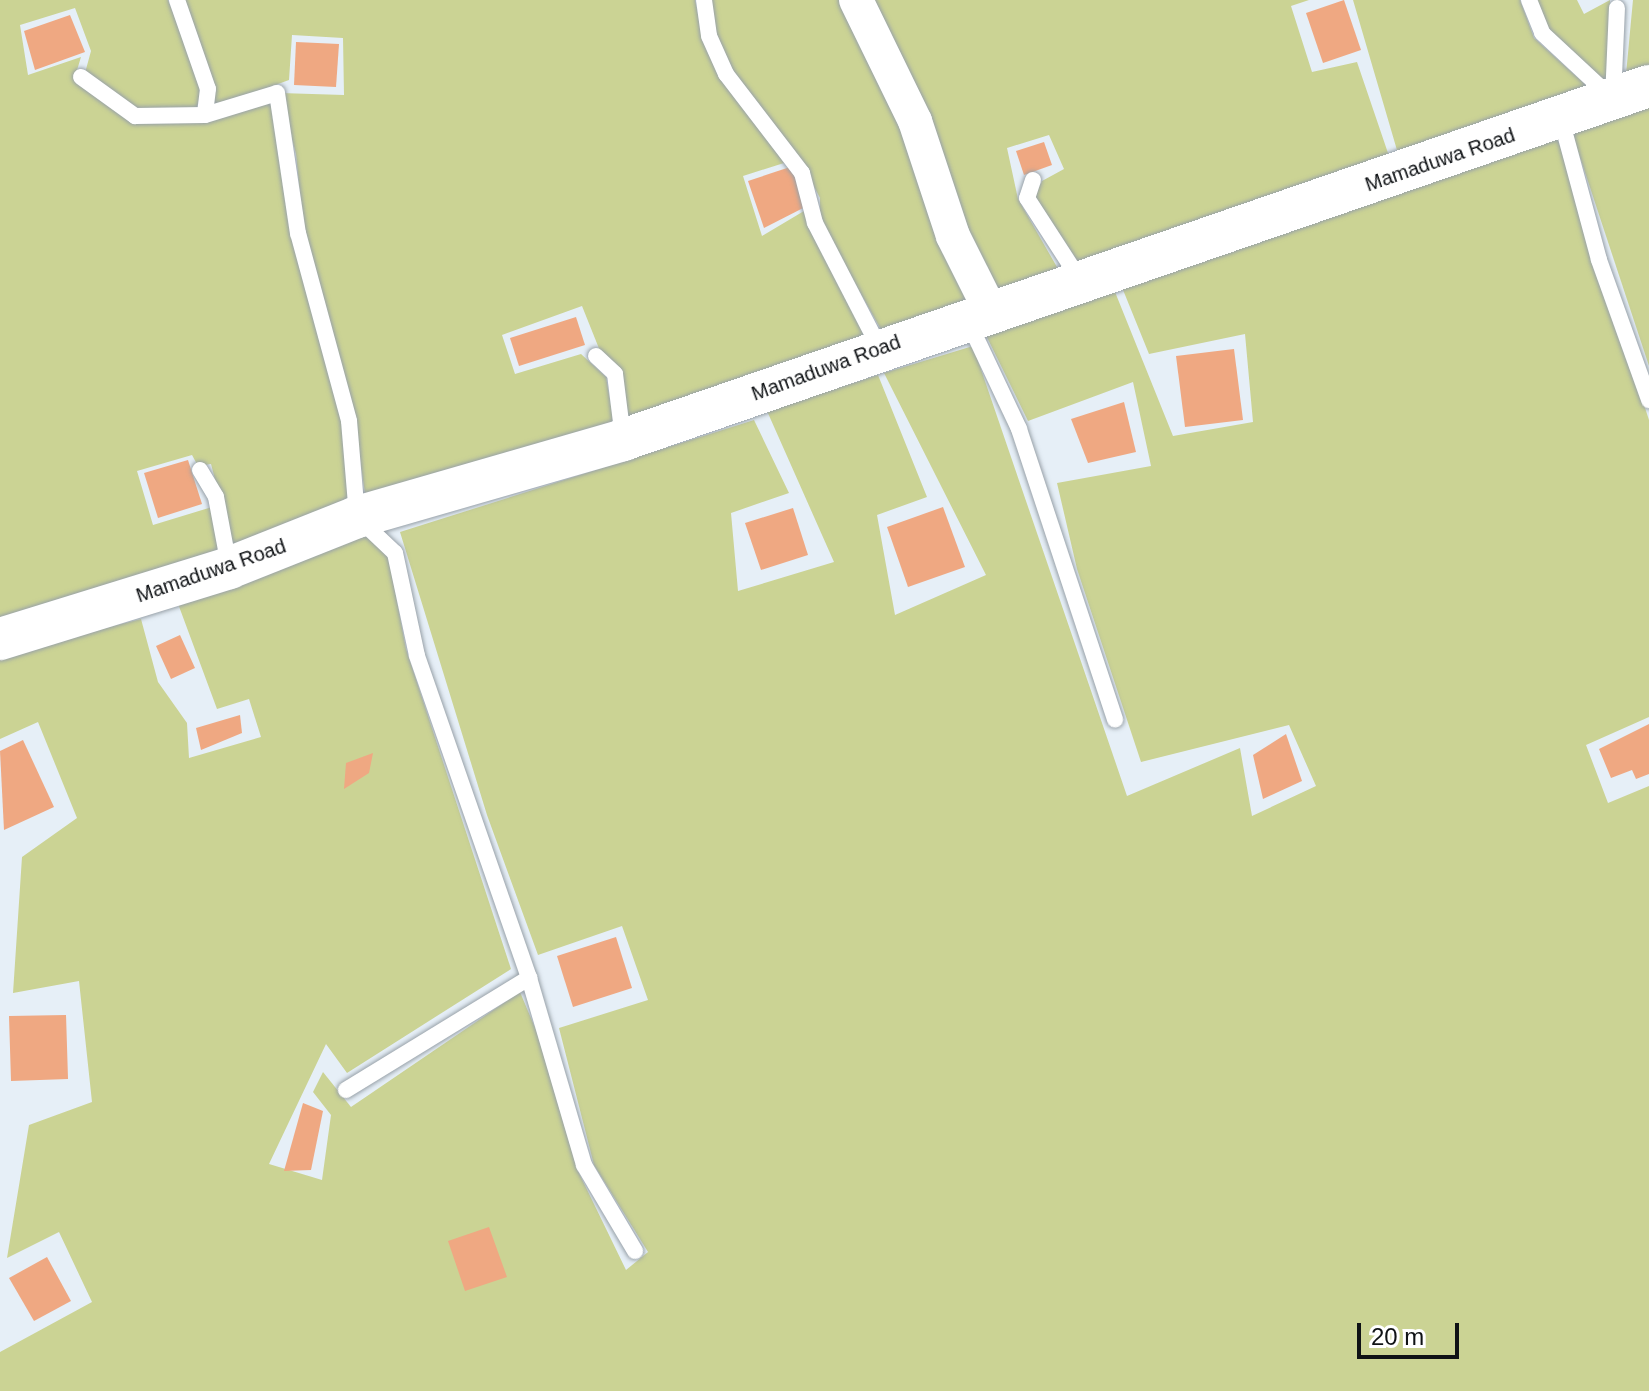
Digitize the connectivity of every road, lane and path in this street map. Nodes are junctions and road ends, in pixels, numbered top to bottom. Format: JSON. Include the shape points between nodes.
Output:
{"nodes":[{"id":1,"x":177,"y":0,"type":"edge"},
{"id":2,"x":704,"y":0,"type":"edge"},
{"id":3,"x":856,"y":0,"type":"edge"},
{"id":4,"x":1529,"y":0,"type":"edge"},
{"id":5,"x":1617,"y":8,"type":"dead end"},
{"id":6,"x":81,"y":77,"type":"dead end"},
{"id":7,"x":1631,"y":93,"type":"edge"},
{"id":8,"x":205,"y":115,"type":"junction"},
{"id":9,"x":1561,"y":119,"type":"junction"},
{"id":10,"x":1033,"y":180,"type":"dead end"},
{"id":11,"x":1081,"y":281,"type":"junction"},
{"id":12,"x":978,"y":314,"type":"junction"},
{"id":13,"x":880,"y":349,"type":"junction"},
{"id":14,"x":596,"y":356,"type":"dead end"},
{"id":15,"x":1649,"y":400,"type":"edge"},
{"id":16,"x":623,"y":440,"type":"junction"},
{"id":17,"x":200,"y":470,"type":"dead end"},
{"id":18,"x":357,"y":517,"type":"junction"},
{"id":19,"x":229,"y":568,"type":"junction"},
{"id":20,"x":0,"y":639,"type":"edge"},
{"id":21,"x":1115,"y":720,"type":"dead end"},
{"id":22,"x":529,"y":978,"type":"junction"},
{"id":23,"x":346,"y":1090,"type":"dead end"},
{"id":24,"x":635,"y":1251,"type":"dead end"}],
"edges":[{"from":1,"to":8,"type":"lane","via":[[208,89]]},
{"from":2,"to":13,"type":"lane","via":[[709,36],[726,74],[802,173],[815,223]]},
{"from":3,"to":12,"type":"street","via":[[915,121]]},
{"from":4,"to":7,"type":"lane","via":[[1542,33]]},
{"from":5,"to":7,"type":"lane"},
{"from":6,"to":8,"type":"lane","via":[[135,116]]},
{"from":7,"to":9,"type":"street","name":"Mamaduwa Road"},
{"from":8,"to":18,"type":"lane","via":[[277,93],[298,233],[349,421]]},
{"from":9,"to":11,"type":"street","name":"Mamaduwa Road"},
{"from":9,"to":15,"type":"lane","via":[[1599,260]]},
{"from":10,"to":11,"type":"lane","via":[[1027,198]]},
{"from":11,"to":12,"type":"street","name":"Mamaduwa Road"},
{"from":12,"to":13,"type":"street","name":"Mamaduwa Road"},
{"from":12,"to":21,"type":"lane"},
{"from":13,"to":16,"type":"street","name":"Mamaduwa Road"},
{"from":14,"to":16,"type":"lane","via":[[615,374]]},
{"from":16,"to":18,"type":"street","name":"Mamaduwa Road"},
{"from":17,"to":19,"type":"lane","via":[[216,497]]},
{"from":18,"to":19,"type":"street","name":"Mamaduwa Road"},
{"from":18,"to":22,"type":"lane","via":[[395,553],[417,656]]},
{"from":19,"to":20,"type":"street","name":"Mamaduwa Road"},
{"from":22,"to":23,"type":"lane"},
{"from":22,"to":24,"type":"lane","via":[[584,1165]]}]}
